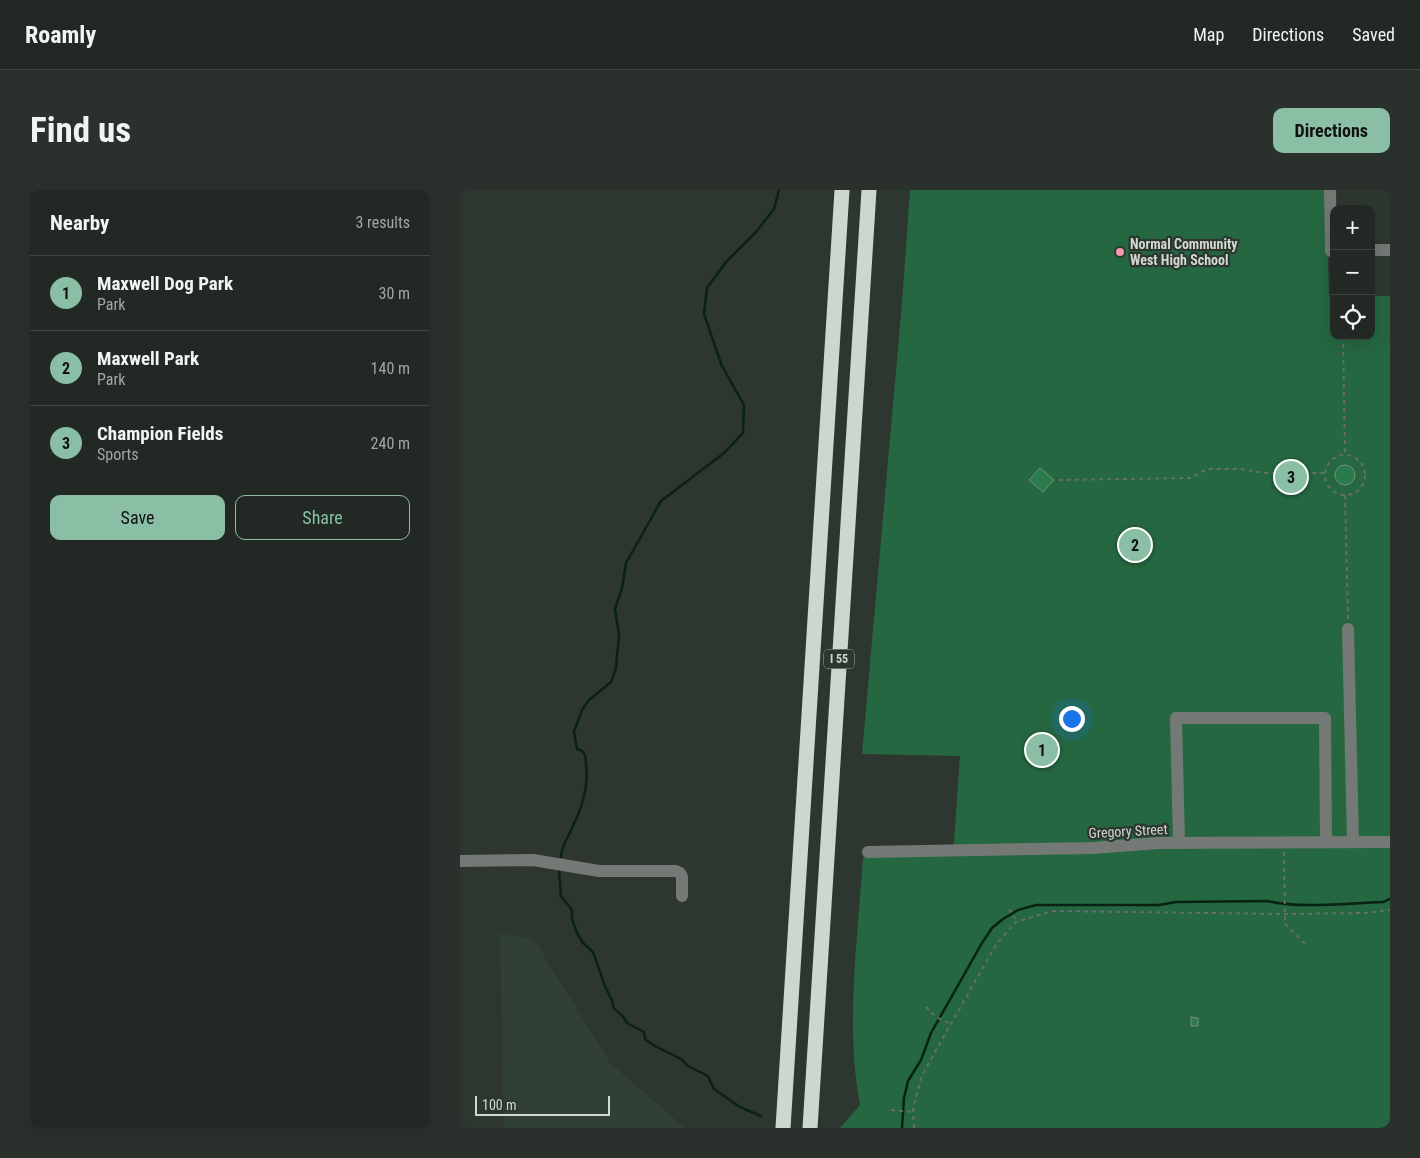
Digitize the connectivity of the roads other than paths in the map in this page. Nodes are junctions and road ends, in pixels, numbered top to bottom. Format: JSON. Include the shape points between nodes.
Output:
{"nodes":[{"id":1,"x":842,"y":190,"type":"edge"},
{"id":2,"x":869,"y":190,"type":"edge"},
{"id":3,"x":1330,"y":190,"type":"edge"},
{"id":4,"x":1332,"y":250,"type":"edge"},
{"id":5,"x":1375,"y":250,"type":"edge"},
{"id":6,"x":1390,"y":250,"type":"edge"},
{"id":7,"x":1348,"y":629,"type":"road end"},
{"id":8,"x":1326,"y":842,"type":"junction"},
{"id":9,"x":1353,"y":842,"type":"junction"},
{"id":10,"x":1390,"y":842,"type":"edge"},
{"id":11,"x":1179,"y":843,"type":"junction"},
{"id":12,"x":868,"y":852,"type":"dead end"},
{"id":13,"x":460,"y":861,"type":"edge"},
{"id":14,"x":682,"y":896,"type":"dead end"},
{"id":15,"x":783,"y":1128,"type":"edge"},
{"id":16,"x":810,"y":1128,"type":"edge"}],
"edges":[{"from":1,"to":15,"type":"highway","number":"I 55"},
{"from":2,"to":16,"type":"highway","number":"I 55"},
{"from":3,"to":4,"type":"street"},
{"from":5,"to":6,"type":"street"},
{"from":7,"to":9,"type":"street"},
{"from":8,"to":9,"type":"street","name":"Gregory Street"},
{"from":8,"to":11,"type":"street","name":"Gregory Street"},
{"from":8,"to":11,"type":"street","via":[[1325,718],[1176,718]]},
{"from":9,"to":10,"type":"street","name":"Gregory Street"},
{"from":11,"to":12,"type":"street","name":"Gregory Street","via":[[1094,848]]},
{"from":13,"to":14,"type":"street","via":[[532,860],[599,871],[676,872],[682,876]]}]}
